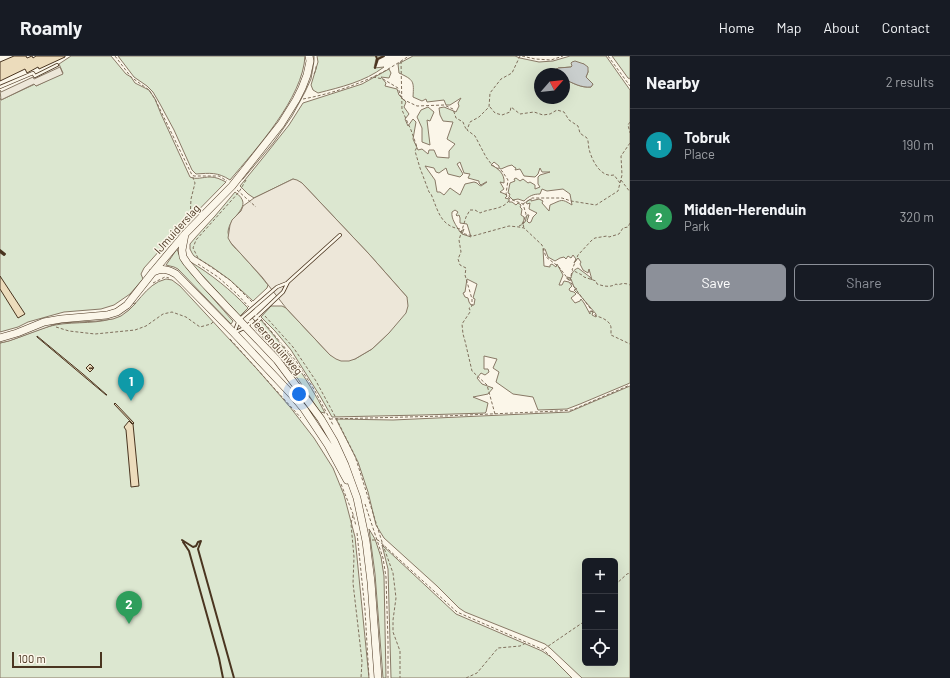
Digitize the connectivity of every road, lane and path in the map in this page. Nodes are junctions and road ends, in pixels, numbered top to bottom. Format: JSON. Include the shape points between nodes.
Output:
{"nodes":[{"id":1,"x":115,"y":56,"type":"edge"},
{"id":2,"x":309,"y":56,"type":"edge"},
{"id":3,"x":408,"y":56,"type":"edge"},
{"id":4,"x":521,"y":56,"type":"edge"},
{"id":5,"x":563,"y":56,"type":"edge"},
{"id":6,"x":608,"y":56,"type":"edge"},
{"id":7,"x":401,"y":61,"type":"junction"},
{"id":8,"x":57,"y":65,"type":"dead end"},
{"id":9,"x":372,"y":77,"type":"junction"},
{"id":10,"x":630,"y":86,"type":"edge"},
{"id":11,"x":0,"y":87,"type":"edge"},
{"id":12,"x":402,"y":99,"type":"junction"},
{"id":13,"x":296,"y":100,"type":"junction"},
{"id":14,"x":489,"y":106,"type":"junction"},
{"id":15,"x":630,"y":122,"type":"edge"},
{"id":16,"x":467,"y":130,"type":"junction"},
{"id":17,"x":630,"y":133,"type":"edge"},
{"id":18,"x":630,"y":143,"type":"edge"},
{"id":19,"x":627,"y":147,"type":"junction"},
{"id":20,"x":630,"y":148,"type":"edge"},
{"id":21,"x":192,"y":175,"type":"junction"},
{"id":22,"x":621,"y":179,"type":"junction"},
{"id":23,"x":228,"y":181,"type":"dead end"},
{"id":24,"x":620,"y":183,"type":"junction"},
{"id":25,"x":240,"y":192,"type":"dead end"},
{"id":26,"x":630,"y":192,"type":"edge"},
{"id":27,"x":510,"y":200,"type":"junction"},
{"id":28,"x":523,"y":204,"type":"junction"},
{"id":29,"x":256,"y":207,"type":"dead end"},
{"id":30,"x":190,"y":221,"type":"dead end"},
{"id":31,"x":630,"y":223,"type":"edge"},
{"id":32,"x":523,"y":224,"type":"junction"},
{"id":33,"x":519,"y":227,"type":"junction"},
{"id":34,"x":524,"y":228,"type":"junction"},
{"id":35,"x":461,"y":233,"type":"junction"},
{"id":36,"x":185,"y":234,"type":"junction"},
{"id":37,"x":340,"y":234,"type":"dead end"},
{"id":38,"x":0,"y":251,"type":"edge"},
{"id":39,"x":4,"y":254,"type":"dead end"},
{"id":40,"x":572,"y":270,"type":"junction"},
{"id":41,"x":153,"y":272,"type":"junction"},
{"id":42,"x":170,"y":278,"type":"dead end"},
{"id":43,"x":288,"y":282,"type":"junction"},
{"id":44,"x":570,"y":282,"type":"junction"},
{"id":45,"x":153,"y":283,"type":"dead end"},
{"id":46,"x":630,"y":285,"type":"edge"},
{"id":47,"x":240,"y":320,"type":"junction"},
{"id":48,"x":214,"y":321,"type":"dead end"},
{"id":49,"x":54,"y":327,"type":"dead end"},
{"id":50,"x":246,"y":327,"type":"junction"},
{"id":51,"x":231,"y":336,"type":"junction"},
{"id":52,"x":0,"y":338,"type":"edge"},
{"id":53,"x":630,"y":344,"type":"edge"},
{"id":54,"x":630,"y":385,"type":"edge"},
{"id":55,"x":495,"y":414,"type":"junction"},
{"id":56,"x":330,"y":418,"type":"dead end"},
{"id":57,"x":336,"y":418,"type":"junction"},
{"id":58,"x":302,"y":419,"type":"dead end"},
{"id":59,"x":359,"y":525,"type":"junction"},
{"id":60,"x":357,"y":532,"type":"dead end"},
{"id":61,"x":383,"y":545,"type":"junction"},
{"id":62,"x":630,"y":574,"type":"edge"},
{"id":63,"x":618,"y":582,"type":"edge"},
{"id":64,"x":582,"y":623,"type":"edge"},
{"id":65,"x":526,"y":642,"type":"junction"},
{"id":66,"x":544,"y":650,"type":"junction"},
{"id":67,"x":361,"y":678,"type":"edge"},
{"id":68,"x":369,"y":678,"type":"edge"},
{"id":69,"x":378,"y":678,"type":"edge"},
{"id":70,"x":400,"y":678,"type":"edge"},
{"id":71,"x":466,"y":678,"type":"edge"},
{"id":72,"x":572,"y":678,"type":"edge"}],
"edges":[{"from":1,"to":21,"type":"path","via":[[131,77],[149,90],[156,99]]},
{"from":2,"to":13,"type":"street","name":"IJmuiderslag","via":[[307,76]]},
{"from":3,"to":7,"type":"path"},
{"from":4,"to":5,"type":"path","via":[[551,60]]},
{"from":4,"to":14,"type":"path","via":[[512,73],[502,79],[490,93]]},
{"from":6,"to":10,"type":"path"},
{"from":7,"to":9,"type":"path"},
{"from":7,"to":12,"type":"path"},
{"from":8,"to":11,"type":"lane","via":[[35,76],[33,72]]},
{"from":9,"to":12,"type":"path","via":[[383,78],[398,88]]},
{"from":9,"to":13,"type":"path","via":[[317,97]]},
{"from":12,"to":16,"type":"path","via":[[417,106],[444,106],[452,109]]},
{"from":12,"to":35,"type":"path","via":[[402,110],[417,147],[415,151],[429,192],[442,219],[447,225],[460,229]]},
{"from":13,"to":36,"type":"street","name":"IJmuiderslag","via":[[232,186]]},
{"from":14,"to":16,"type":"path","via":[[470,122]]},
{"from":14,"to":24,"type":"path","via":[[495,113],[502,115],[510,112],[511,107],[520,114],[534,112],[542,115],[557,110],[564,112],[586,137],[594,162],[602,173],[612,176],[614,174]]},
{"from":15,"to":17,"type":"path"},
{"from":16,"to":27,"type":"path","via":[[475,136],[492,165],[502,171],[508,180],[506,194]]},
{"from":18,"to":19,"type":"path"},
{"from":19,"to":20,"type":"path"},
{"from":19,"to":22,"type":"path","via":[[621,156]]},
{"from":21,"to":23,"type":"path","via":[[219,176]]},
{"from":21,"to":30,"type":"path","via":[[195,184]]},
{"from":22,"to":24,"type":"path"},
{"from":22,"to":26,"type":"path"},
{"from":24,"to":28,"type":"path","via":[[618,191],[596,205],[562,198],[532,198]]},
{"from":25,"to":29,"type":"path"},
{"from":27,"to":28,"type":"path"},
{"from":27,"to":35,"type":"path","via":[[507,204],[480,213],[470,210]]},
{"from":28,"to":32,"type":"path","via":[[526,214]]},
{"from":31,"to":40,"type":"path","via":[[619,234],[592,240],[578,255]]},
{"from":32,"to":33,"type":"path"},
{"from":32,"to":34,"type":"path"},
{"from":33,"to":34,"type":"path"},
{"from":33,"to":35,"type":"path","via":[[509,226],[473,236]]},
{"from":34,"to":44,"type":"path","via":[[542,245],[546,257],[559,267]]},
{"from":35,"to":55,"type":"path","via":[[458,259],[460,265],[466,268],[465,276],[472,299],[470,312],[462,324],[463,334],[472,371],[487,385]]},
{"from":36,"to":41,"type":"street","name":"IJmuiderslag"},
{"from":36,"to":47,"type":"street","name":"Heerenduinweg","via":[[183,257]]},
{"from":37,"to":43,"type":"lane"},
{"from":38,"to":39,"type":"path"},
{"from":40,"to":44,"type":"path"},
{"from":40,"to":46,"type":"path","via":[[603,286],[622,283]]},
{"from":41,"to":51,"type":"street","name":"Heerenduinweg","via":[[166,269],[176,274]]},
{"from":41,"to":52,"type":"street","name":"IJmuiderslag","via":[[127,305],[117,312],[44,322]]},
{"from":42,"to":45,"type":"path","via":[[165,277]]},
{"from":43,"to":47,"type":"lane","via":[[277,286]]},
{"from":43,"to":50,"type":"lane","via":[[283,292]]},
{"from":44,"to":53,"type":"path","via":[[596,316],[610,324],[611,335]]},
{"from":47,"to":50,"type":"street","name":"Heerenduinweg"},
{"from":47,"to":51,"type":"lane"},
{"from":48,"to":49,"type":"path","via":[[200,327],[186,317],[172,312],[162,314],[146,326],[135,330],[95,334]]},
{"from":50,"to":51,"type":"lane"},
{"from":50,"to":59,"type":"street","name":"Heerenduinweg","via":[[277,360],[321,419],[334,441],[357,498]]},
{"from":51,"to":58,"type":"path"},
{"from":51,"to":59,"type":"street","name":"Heerenduinweg","via":[[293,396],[334,454],[352,493]]},
{"from":54,"to":55,"type":"path","via":[[572,410]]},
{"from":55,"to":57,"type":"path"},
{"from":56,"to":57,"type":"path"},
{"from":57,"to":61,"type":"path","via":[[355,456]]},
{"from":59,"to":67,"type":"path","via":[[353,514],[353,583],[362,661]]},
{"from":59,"to":69,"type":"street","name":"Heerenduinweg","via":[[366,541]]},
{"from":60,"to":68,"type":"path"},
{"from":61,"to":65,"type":"path","via":[[457,612]]},
{"from":61,"to":70,"type":"path","via":[[393,573],[396,598],[393,632],[400,651]]},
{"from":62,"to":63,"type":"path"},
{"from":64,"to":66,"type":"path"},
{"from":65,"to":66,"type":"path"},
{"from":65,"to":71,"type":"path","via":[[520,646],[498,648],[477,673]]},
{"from":66,"to":72,"type":"path"}]}
